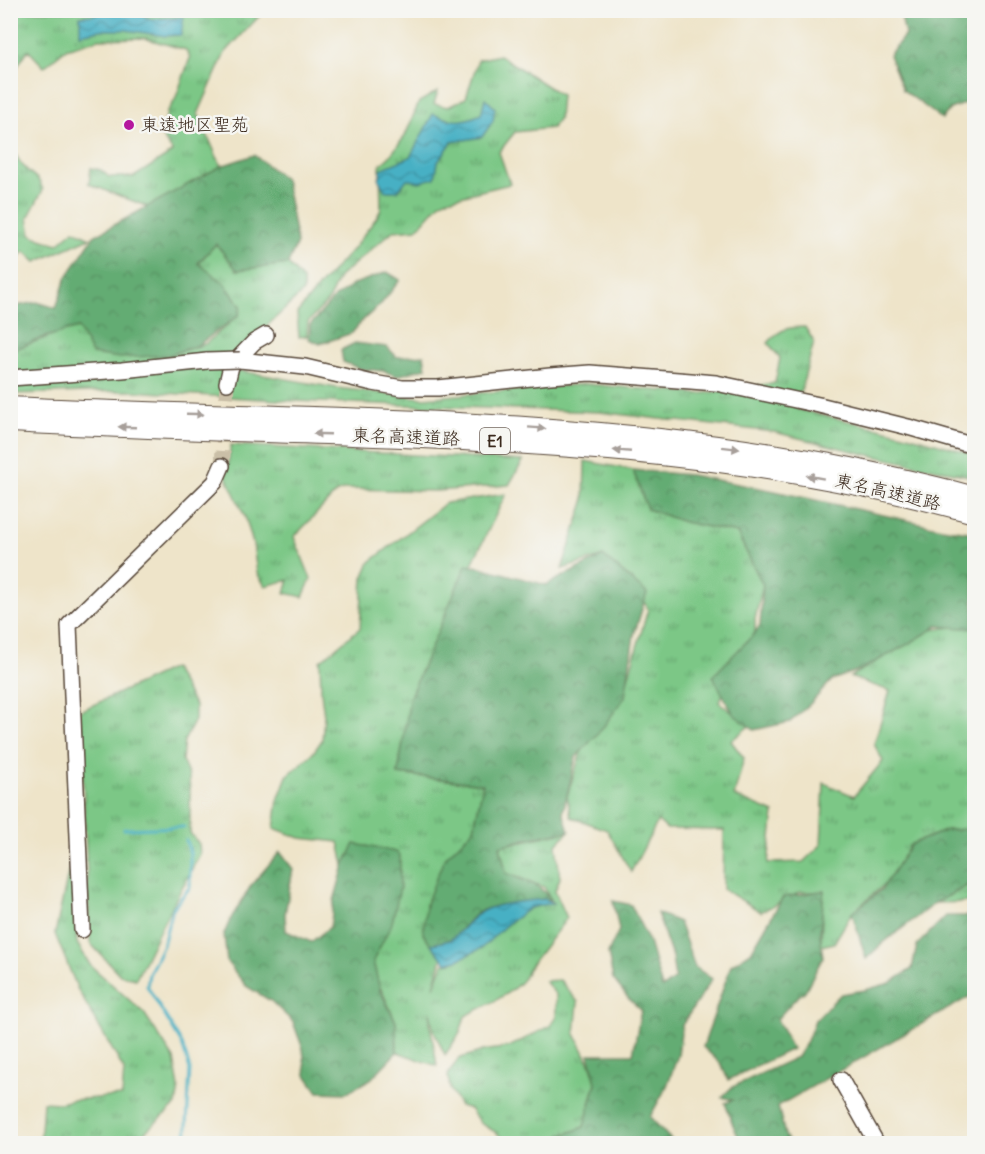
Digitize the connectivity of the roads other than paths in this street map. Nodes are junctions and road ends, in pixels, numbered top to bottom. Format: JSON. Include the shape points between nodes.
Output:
{"nodes":[{"id":1,"x":266,"y":335,"type":"dead end"},
{"id":2,"x":10,"y":378,"type":"edge"},
{"id":3,"x":227,"y":383,"type":"tunnel mouth"},
{"id":4,"x":10,"y":407,"type":"edge"},
{"id":5,"x":10,"y":423,"type":"edge"},
{"id":6,"x":975,"y":446,"type":"edge"},
{"id":7,"x":222,"y":466,"type":"tunnel mouth"},
{"id":8,"x":975,"y":497,"type":"edge"},
{"id":9,"x":975,"y":513,"type":"edge"},
{"id":10,"x":82,"y":930,"type":"dead end"},
{"id":11,"x":841,"y":1080,"type":"dead end"},
{"id":12,"x":877,"y":1143,"type":"edge"}],
"edges":[{"from":1,"to":3,"type":"street","via":[[231,366]]},
{"from":2,"to":6,"type":"street","bridge":true,"via":[[240,360],[304,367],[402,388],[590,373],[716,383]]},
{"from":4,"to":8,"type":"highway","name":"東名高速道路","number":"E1","one_way":true,"via":[[468,423],[674,440],[892,477]]},
{"from":9,"to":5,"type":"highway","name":"東名高速道路","number":"E1","one_way":true,"via":[[820,477],[574,446]]},
{"from":7,"to":10,"type":"street","via":[[215,482],[69,624]]},
{"from":11,"to":12,"type":"street"}]}
